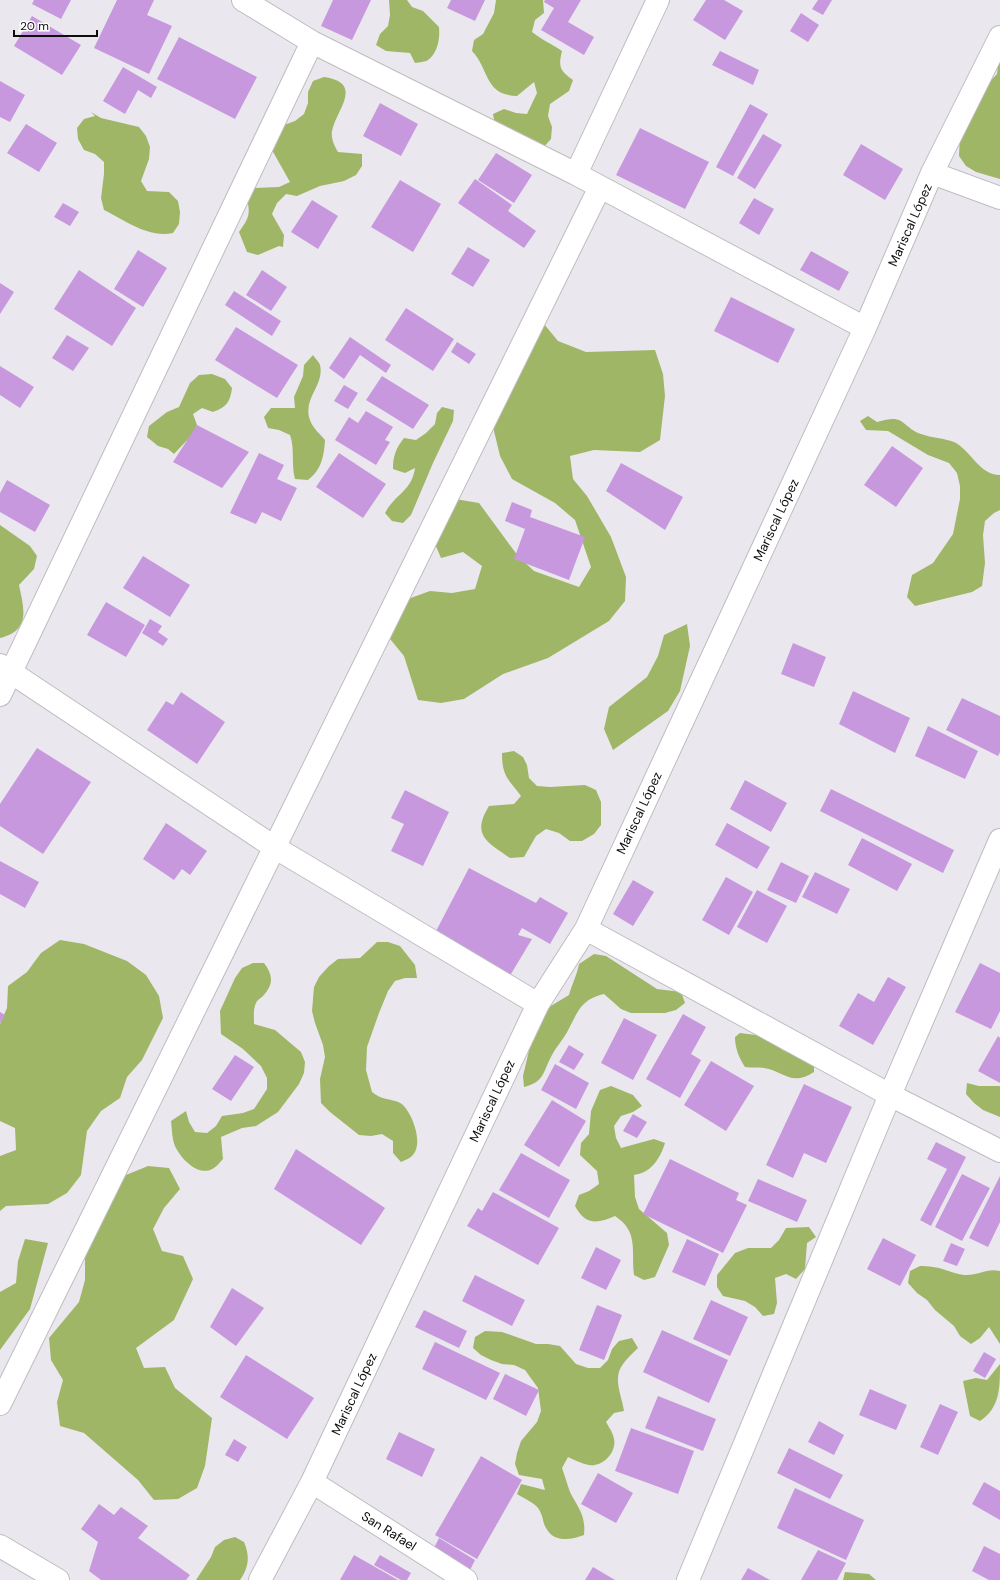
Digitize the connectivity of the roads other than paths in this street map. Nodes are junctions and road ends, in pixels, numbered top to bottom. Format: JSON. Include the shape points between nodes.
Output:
{"nodes":[{"id":1,"x":243,"y":0,"type":"edge"},
{"id":2,"x":658,"y":0,"type":"edge"},
{"id":3,"x":1000,"y":37,"type":"edge"},
{"id":4,"x":312,"y":42,"type":"junction"},
{"id":5,"x":932,"y":173,"type":"junction"},
{"id":6,"x":576,"y":174,"type":"junction"},
{"id":7,"x":600,"y":186,"type":"junction"},
{"id":8,"x":1000,"y":198,"type":"edge"},
{"id":9,"x":865,"y":328,"type":"junction"},
{"id":10,"x":6,"y":669,"type":"edge"},
{"id":11,"x":0,"y":695,"type":"edge"},
{"id":12,"x":1000,"y":840,"type":"edge"},
{"id":13,"x":274,"y":847,"type":"junction"},
{"id":14,"x":586,"y":929,"type":"junction"},
{"id":15,"x":538,"y":1004,"type":"junction"},
{"id":16,"x":890,"y":1094,"type":"junction"},
{"id":17,"x":1000,"y":1151,"type":"edge"},
{"id":18,"x":0,"y":1404,"type":"edge"},
{"id":19,"x":312,"y":1482,"type":"junction"},
{"id":20,"x":0,"y":1546,"type":"edge"},
{"id":21,"x":58,"y":1580,"type":"edge"},
{"id":22,"x":260,"y":1580,"type":"edge"},
{"id":23,"x":466,"y":1580,"type":"edge"},
{"id":24,"x":688,"y":1580,"type":"edge"}],
"edges":[{"from":1,"to":4,"type":"street"},
{"from":2,"to":6,"type":"street"},
{"from":3,"to":5,"type":"street","name":"Mariscal López"},
{"from":4,"to":6,"type":"street"},
{"from":4,"to":10,"type":"street"},
{"from":5,"to":8,"type":"street"},
{"from":5,"to":9,"type":"street","name":"Mariscal López"},
{"from":6,"to":7,"type":"street"},
{"from":7,"to":9,"type":"street"},
{"from":7,"to":13,"type":"street"},
{"from":9,"to":14,"type":"street","name":"Mariscal López"},
{"from":10,"to":11,"type":"street"},
{"from":10,"to":13,"type":"street"},
{"from":12,"to":16,"type":"street"},
{"from":13,"to":15,"type":"street"},
{"from":13,"to":18,"type":"street"},
{"from":14,"to":15,"type":"street","name":"Mariscal López"},
{"from":14,"to":16,"type":"street"},
{"from":15,"to":19,"type":"street","name":"Mariscal López"},
{"from":16,"to":17,"type":"street"},
{"from":16,"to":24,"type":"street"},
{"from":19,"to":22,"type":"street","name":"Mariscal López"},
{"from":19,"to":23,"type":"street","name":"San Rafael"},
{"from":20,"to":21,"type":"street"}]}
